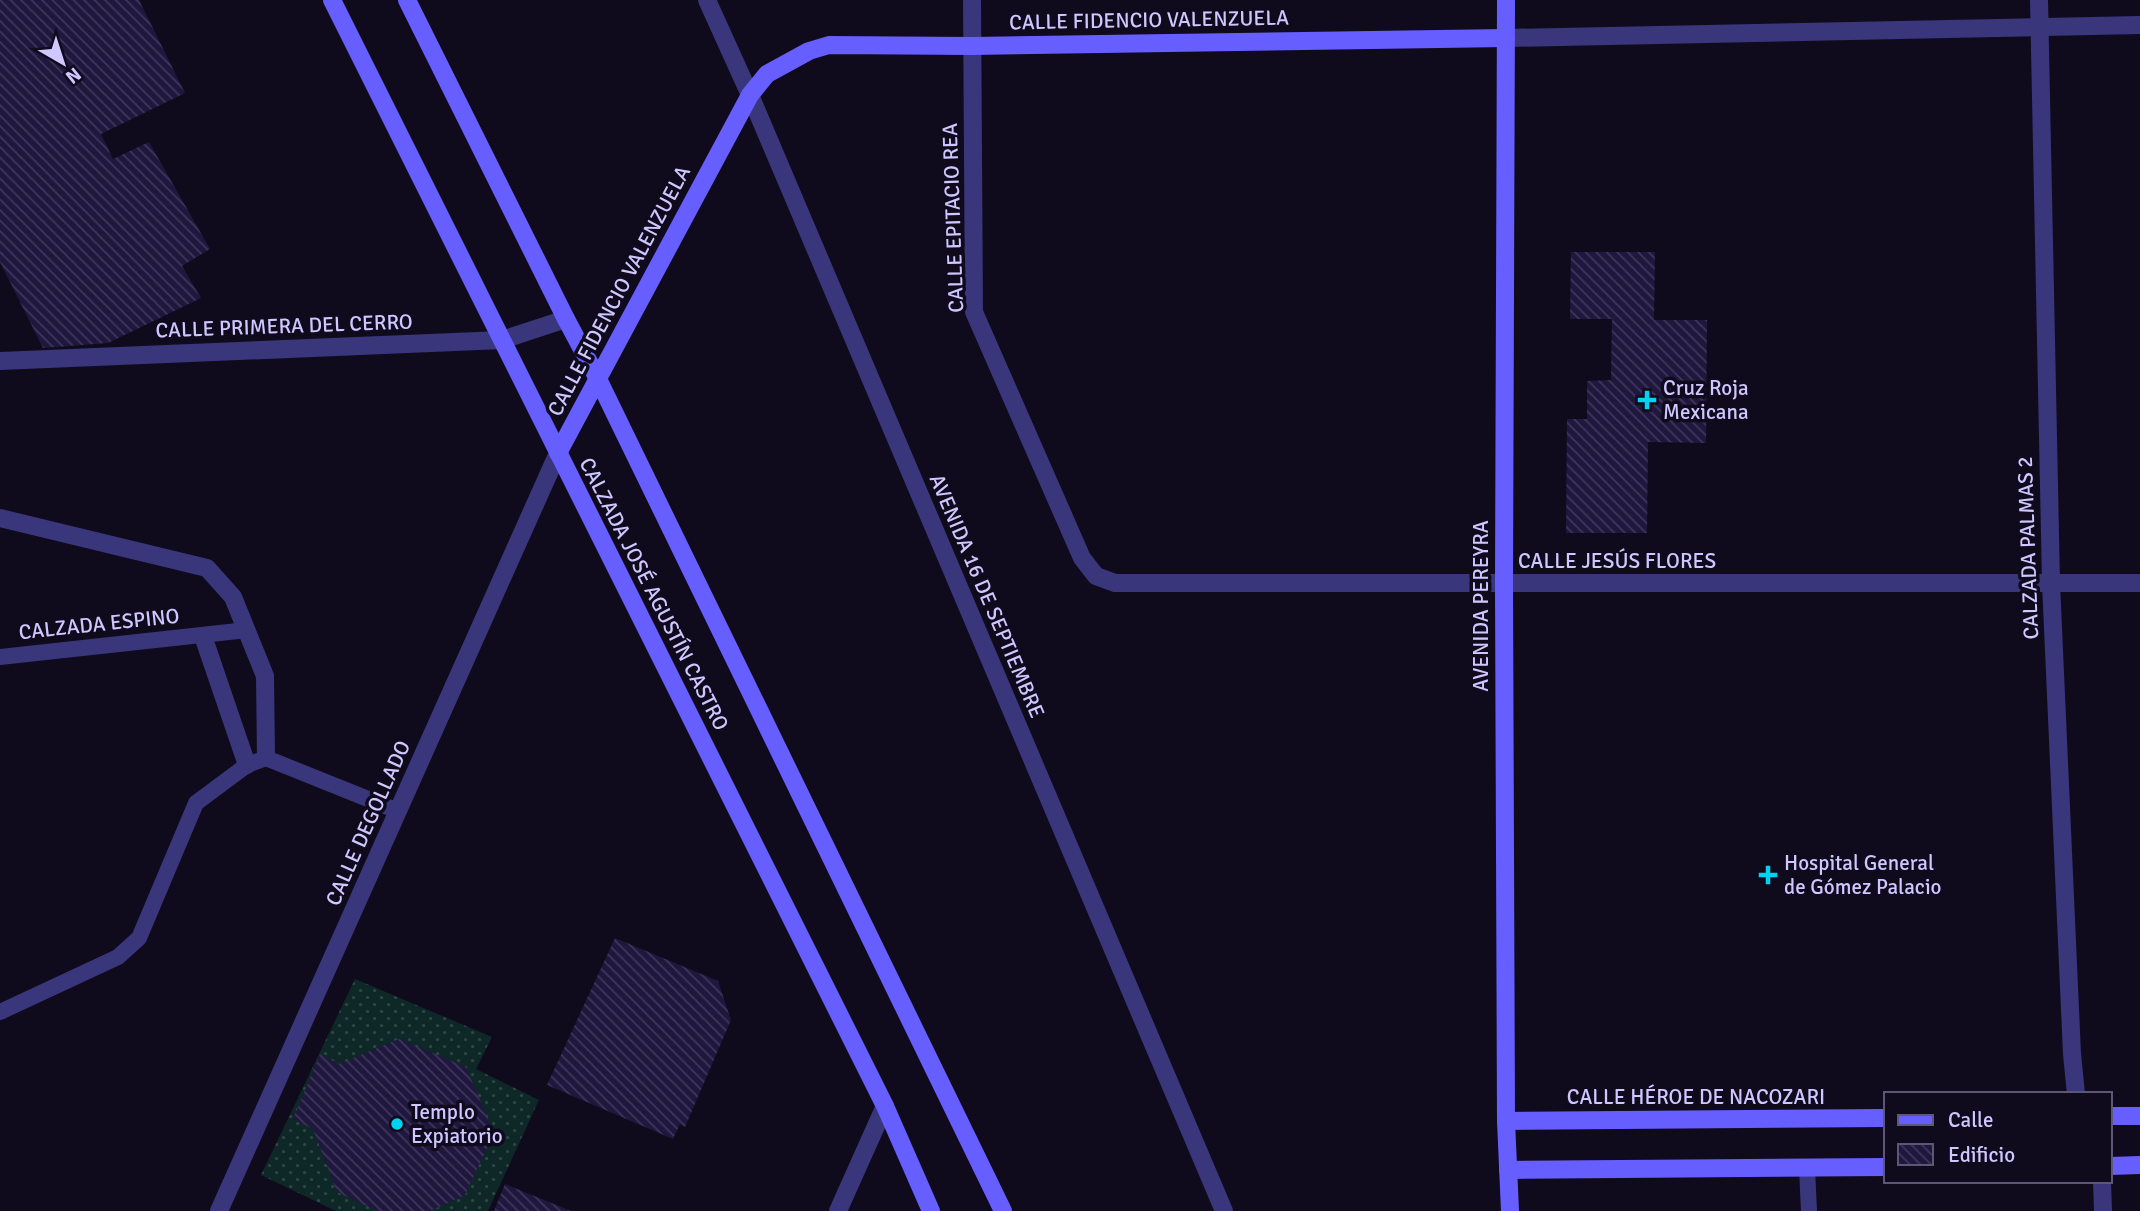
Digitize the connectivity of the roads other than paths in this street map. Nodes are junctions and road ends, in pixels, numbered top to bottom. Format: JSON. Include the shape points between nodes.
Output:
{"nodes":[{"id":1,"x":332,"y":0,"type":"edge"},
{"id":2,"x":407,"y":0,"type":"edge"},
{"id":3,"x":707,"y":0,"type":"edge"},
{"id":4,"x":972,"y":0,"type":"edge"},
{"id":5,"x":1506,"y":0,"type":"edge"},
{"id":6,"x":2039,"y":0,"type":"edge"},
{"id":7,"x":2140,"y":25,"type":"edge"},
{"id":8,"x":2039,"y":27,"type":"junction"},
{"id":9,"x":1506,"y":38,"type":"junction"},
{"id":10,"x":972,"y":46,"type":"junction"},
{"id":11,"x":750,"y":95,"type":"junction"},
{"id":12,"x":566,"y":319,"type":"junction"},
{"id":13,"x":502,"y":340,"type":"junction"},
{"id":14,"x":0,"y":361,"type":"edge"},
{"id":15,"x":598,"y":379,"type":"junction"},
{"id":16,"x":558,"y":453,"type":"junction"},
{"id":17,"x":0,"y":517,"type":"edge"},
{"id":18,"x":1096,"y":576,"type":"joint"},
{"id":19,"x":2051,"y":583,"type":"junction"},
{"id":20,"x":2140,"y":583,"type":"edge"},
{"id":21,"x":1504,"y":584,"type":"junction"},
{"id":22,"x":247,"y":630,"type":"junction"},
{"id":23,"x":202,"y":636,"type":"junction"},
{"id":24,"x":0,"y":657,"type":"edge"},
{"id":25,"x":266,"y":758,"type":"junction"},
{"id":26,"x":247,"y":765,"type":"junction"},
{"id":27,"x":398,"y":811,"type":"junction"},
{"id":28,"x":0,"y":1012,"type":"edge"},
{"id":29,"x":2076,"y":1092,"type":"edge"},
{"id":30,"x":885,"y":1106,"type":"junction"},
{"id":31,"x":2112,"y":1116,"type":"edge"},
{"id":32,"x":2140,"y":1116,"type":"edge"},
{"id":33,"x":1884,"y":1118,"type":"edge"},
{"id":34,"x":1506,"y":1121,"type":"junction"},
{"id":35,"x":2140,"y":1165,"type":"edge"},
{"id":36,"x":2112,"y":1166,"type":"edge"},
{"id":37,"x":1884,"y":1167,"type":"edge"},
{"id":38,"x":1807,"y":1168,"type":"junction"},
{"id":39,"x":1508,"y":1170,"type":"junction"},
{"id":40,"x":2102,"y":1183,"type":"edge"},
{"id":41,"x":219,"y":1211,"type":"edge"},
{"id":42,"x":838,"y":1211,"type":"edge"},
{"id":43,"x":931,"y":1211,"type":"edge"},
{"id":44,"x":1003,"y":1211,"type":"edge"},
{"id":45,"x":1224,"y":1211,"type":"edge"},
{"id":46,"x":1510,"y":1211,"type":"edge"},
{"id":47,"x":1809,"y":1211,"type":"edge"},
{"id":48,"x":2103,"y":1211,"type":"edge"}],
"edges":[{"from":1,"to":13,"type":"main road","name":"CALZADA JOSÉ AGUSTÍN CASTRO"},
{"from":2,"to":12,"type":"main road","name":"CALZADA JOSÉ AGUSTÍN CASTRO"},
{"from":3,"to":11,"type":"street","name":"AVENIDA 16 DE SEPTIEMBRE"},
{"from":4,"to":10,"type":"street","name":"CALLE EPITACIO REA"},
{"from":5,"to":9,"type":"main road","name":"AVENIDA PEREYRA"},
{"from":6,"to":8,"type":"street","name":"CALZADA PALMAS 2"},
{"from":7,"to":8,"type":"street","name":"CALLE FIDENCIO VALENZUELA"},
{"from":8,"to":9,"type":"street","name":"CALLE FIDENCIO VALENZUELA"},
{"from":8,"to":19,"type":"street","name":"CALZADA PALMAS 2"},
{"from":9,"to":10,"type":"main road","name":"CALLE FIDENCIO VALENZUELA"},
{"from":9,"to":21,"type":"main road","name":"AVENIDA PEREYRA"},
{"from":10,"to":11,"type":"main road","name":"CALLE FIDENCIO VALENZUELA","via":[[829,45],[767,74]]},
{"from":10,"to":18,"type":"street","name":"CALLE EPITACIO REA","via":[[974,312],[1082,558]]},
{"from":11,"to":15,"type":"main road","name":"CALLE FIDENCIO VALENZUELA"},
{"from":11,"to":45,"type":"street","name":"AVENIDA 16 DE SEPTIEMBRE"},
{"from":12,"to":13,"type":"street","name":"CALLE PRIMERA DEL CERRO"},
{"from":12,"to":15,"type":"main road","name":"CALZADA JOSÉ AGUSTÍN CASTRO"},
{"from":13,"to":14,"type":"street","name":"CALLE PRIMERA DEL CERRO"},
{"from":13,"to":16,"type":"main road","name":"CALZADA JOSÉ AGUSTÍN CASTRO"},
{"from":15,"to":16,"type":"main road","name":"CALLE FIDENCIO VALENZUELA"},
{"from":15,"to":44,"type":"main road","name":"CALZADA JOSÉ AGUSTÍN CASTRO"},
{"from":16,"to":27,"type":"street","name":"CALLE DEGOLLADO"},
{"from":16,"to":30,"type":"main road","name":"CALZADA JOSÉ AGUSTÍN CASTRO"},
{"from":17,"to":22,"type":"street","via":[[207,568],[233,597]]},
{"from":18,"to":21,"type":"street","name":"CALLE JESÚS FLORES","via":[[1115,583]]},
{"from":19,"to":20,"type":"street","name":"CALLE JESÚS FLORES"},
{"from":19,"to":21,"type":"street","name":"CALLE JESÚS FLORES"},
{"from":19,"to":29,"type":"street","name":"CALZADA PALMAS 2"},
{"from":21,"to":34,"type":"main road","name":"AVENIDA PEREYRA"},
{"from":22,"to":23,"type":"lane","name":"CALZADA ESPINO"},
{"from":22,"to":25,"type":"street","via":[[265,676]]},
{"from":23,"to":24,"type":"lane","name":"CALZADA ESPINO"},
{"from":23,"to":26,"type":"street","name":"CALZADA ESPINO"},
{"from":25,"to":26,"type":"lane"},
{"from":25,"to":27,"type":"lane"},
{"from":26,"to":28,"type":"lane","via":[[197,803],[139,938],[118,957]]},
{"from":27,"to":41,"type":"street","name":"CALLE DEGOLLADO"},
{"from":30,"to":42,"type":"street"},
{"from":30,"to":43,"type":"main road","name":"CALZADA JOSÉ AGUSTÍN CASTRO"},
{"from":31,"to":32,"type":"main road"},
{"from":33,"to":34,"type":"main road","name":"CALLE HÉROE DE NACOZARI"},
{"from":34,"to":39,"type":"main road","name":"AVENIDA PEREYRA"},
{"from":35,"to":36,"type":"main road"},
{"from":37,"to":38,"type":"main road"},
{"from":38,"to":39,"type":"main road"},
{"from":38,"to":47,"type":"lane"},
{"from":39,"to":46,"type":"main road","name":"AVENIDA PEREYRA"},
{"from":40,"to":48,"type":"street"}]}
